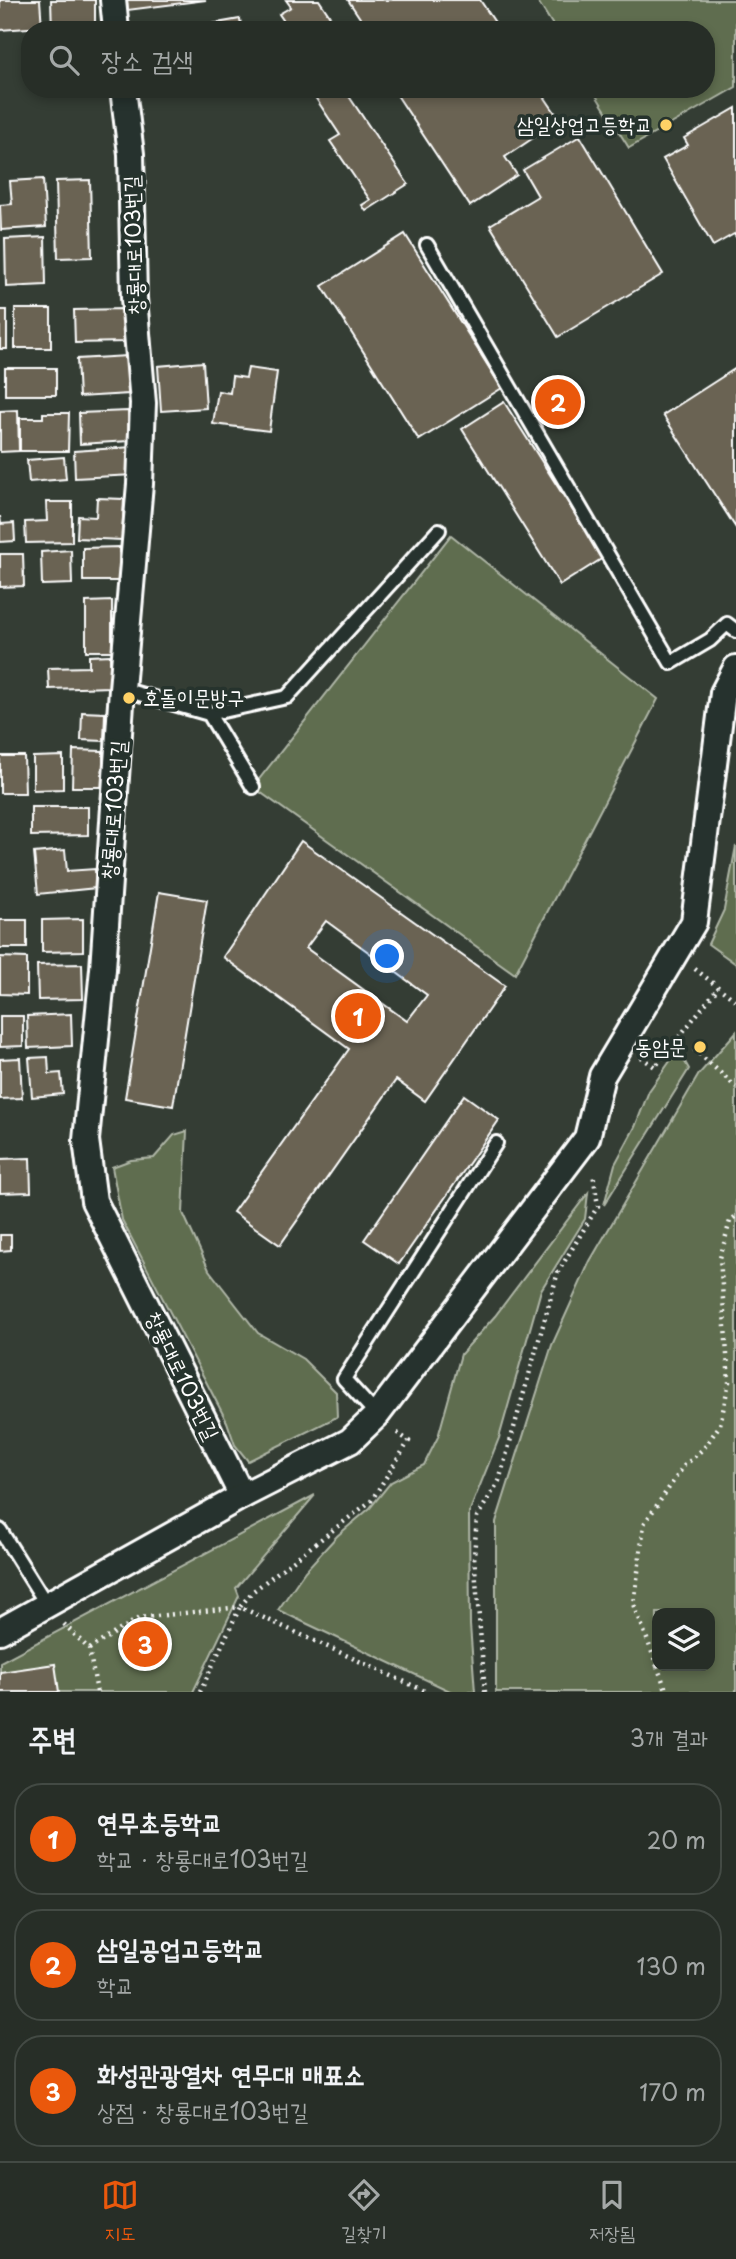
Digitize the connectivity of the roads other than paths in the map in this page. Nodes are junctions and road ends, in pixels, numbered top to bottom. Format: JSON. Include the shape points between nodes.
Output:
{"nodes":[{"id":1,"x":113,"y":0,"type":"edge"},
{"id":2,"x":115,"y":21,"type":"edge"},
{"id":3,"x":124,"y":98,"type":"edge"},
{"id":4,"x":426,"y":245,"type":"dead end"},
{"id":5,"x":439,"y":530,"type":"dead end"},
{"id":6,"x":736,"y":631,"type":"edge"},
{"id":7,"x":736,"y":668,"type":"edge"},
{"id":8,"x":121,"y":689,"type":"junction"},
{"id":9,"x":209,"y":714,"type":"junction"},
{"id":10,"x":253,"y":787,"type":"dead end"},
{"id":11,"x":496,"y":1143,"type":"dead end"},
{"id":12,"x":377,"y":1415,"type":"junction"},
{"id":13,"x":242,"y":1496,"type":"junction"},
{"id":14,"x":0,"y":1530,"type":"edge"},
{"id":15,"x":47,"y":1605,"type":"junction"},
{"id":16,"x":0,"y":1631,"type":"edge"}],
"edges":[{"from":1,"to":2,"type":"street"},
{"from":3,"to":8,"type":"street","name":"창룡대로103번길","via":[[143,403]]},
{"from":4,"to":6,"type":"lane","via":[[671,663],[727,624]]},
{"from":5,"to":9,"type":"lane","via":[[287,698]]},
{"from":7,"to":12,"type":"street","via":[[723,693],[694,922],[602,1076],[587,1138]]},
{"from":8,"to":9,"type":"lane"},
{"from":8,"to":13,"type":"street","name":"창룡대로103번길","via":[[103,969],[86,1140],[94,1201]]},
{"from":9,"to":10,"type":"lane"},
{"from":11,"to":12,"type":"lane","via":[[344,1379]]},
{"from":12,"to":13,"type":"street","via":[[350,1441]]},
{"from":13,"to":15,"type":"street"},
{"from":14,"to":15,"type":"lane"},
{"from":15,"to":16,"type":"street"}]}
